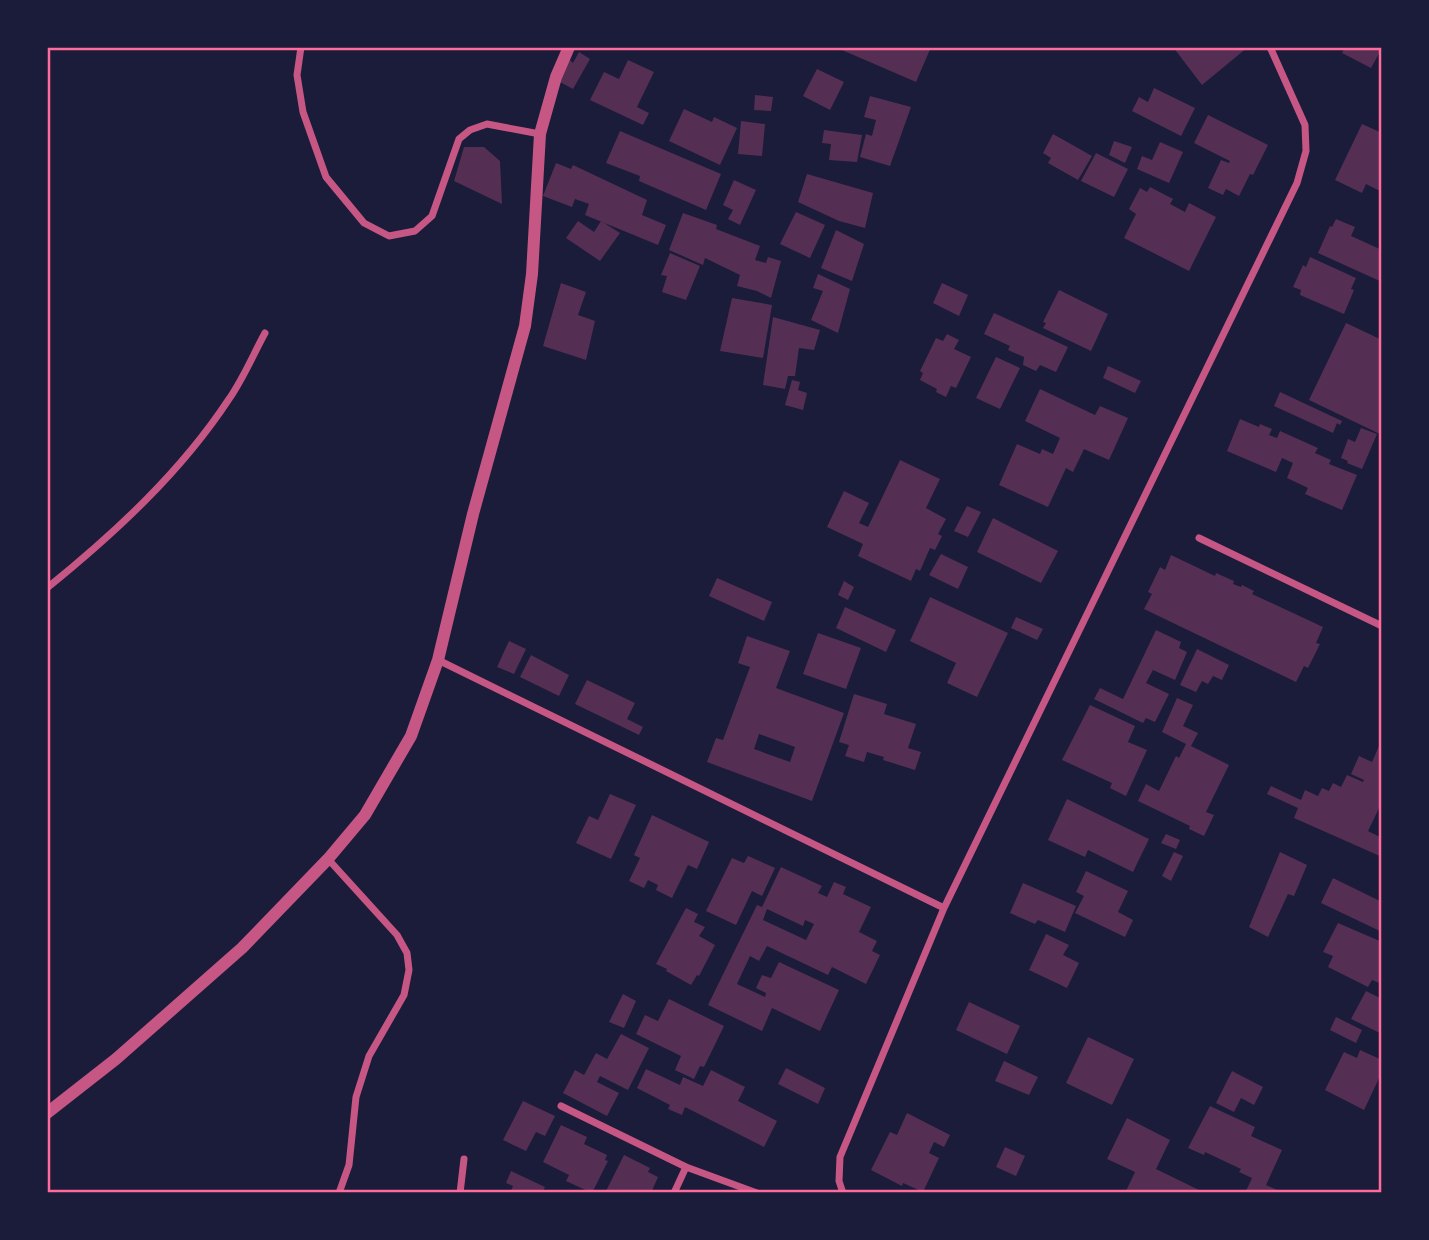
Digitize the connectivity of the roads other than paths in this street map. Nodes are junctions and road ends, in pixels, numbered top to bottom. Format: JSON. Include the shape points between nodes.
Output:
{"nodes":[{"id":1,"x":301,"y":47,"type":"edge"},
{"id":2,"x":569,"y":47,"type":"edge"},
{"id":3,"x":1270,"y":47,"type":"edge"},
{"id":4,"x":540,"y":134,"type":"junction"},
{"id":5,"x":265,"y":333,"type":"dead end"},
{"id":6,"x":1199,"y":538,"type":"dead end"},
{"id":7,"x":47,"y":587,"type":"edge"},
{"id":8,"x":1382,"y":626,"type":"edge"},
{"id":9,"x":438,"y":660,"type":"junction"},
{"id":10,"x":328,"y":859,"type":"junction"},
{"id":11,"x":944,"y":908,"type":"junction"},
{"id":12,"x":561,"y":1106,"type":"dead end"},
{"id":13,"x":47,"y":1113,"type":"edge"},
{"id":14,"x":464,"y":1160,"type":"dead end"},
{"id":15,"x":686,"y":1167,"type":"junction"},
{"id":16,"x":339,"y":1193,"type":"edge"},
{"id":17,"x":460,"y":1193,"type":"edge"},
{"id":18,"x":674,"y":1193,"type":"edge"},
{"id":19,"x":757,"y":1193,"type":"edge"},
{"id":20,"x":843,"y":1193,"type":"edge"}],
"edges":[{"from":1,"to":4,"type":"street","via":[[297,75],[303,112],[326,177],[365,223],[389,236],[415,231],[432,216],[459,139],[470,130],[487,124]]},
{"from":2,"to":4,"type":"street"},
{"from":3,"to":11,"type":"street","via":[[1305,125],[1306,151],[1297,183]]},
{"from":4,"to":9,"type":"street","via":[[525,326]]},
{"from":5,"to":7,"type":"street","via":[[204,436],[155,491]]},
{"from":6,"to":8,"type":"street"},
{"from":9,"to":10,"type":"street","via":[[411,736],[365,815]]},
{"from":9,"to":11,"type":"street"},
{"from":10,"to":13,"type":"street","via":[[242,948]]},
{"from":10,"to":16,"type":"street","via":[[397,935],[407,953],[409,970],[404,995],[369,1056],[356,1097],[349,1165]]},
{"from":11,"to":20,"type":"street","via":[[840,1157]]},
{"from":12,"to":15,"type":"street"},
{"from":14,"to":17,"type":"street"},
{"from":15,"to":18,"type":"street"},
{"from":15,"to":19,"type":"street"}]}
